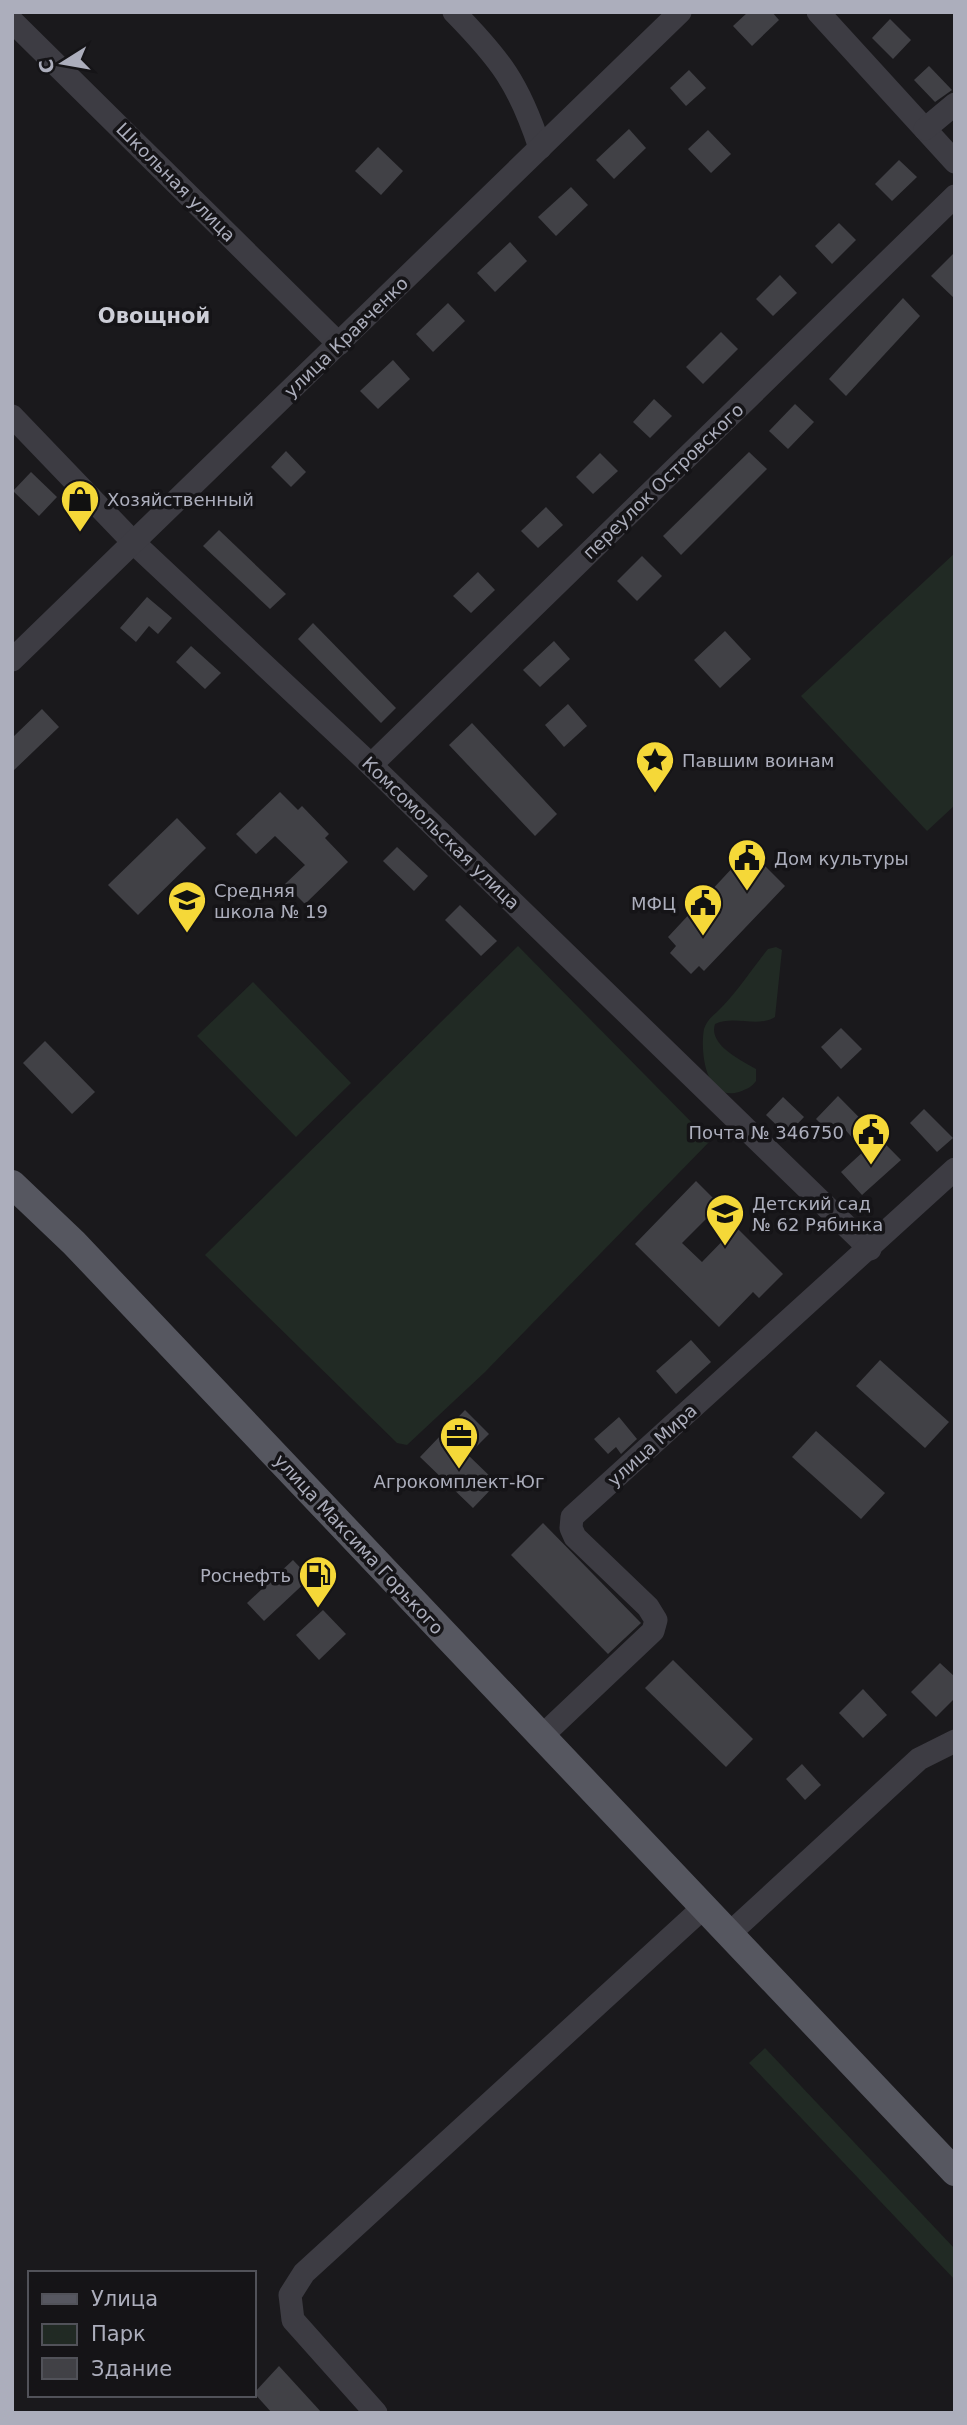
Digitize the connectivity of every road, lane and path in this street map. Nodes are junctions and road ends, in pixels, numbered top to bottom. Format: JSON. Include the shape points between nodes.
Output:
{"nodes":[{"id":1,"x":454,"y":12,"type":"edge"},
{"id":2,"x":680,"y":12,"type":"edge"},
{"id":3,"x":818,"y":12,"type":"edge"},
{"id":4,"x":12,"y":21,"type":"edge"},
{"id":5,"x":955,"y":104,"type":"edge"},
{"id":6,"x":925,"y":130,"type":"junction"},
{"id":7,"x":540,"y":148,"type":"junction"},
{"id":8,"x":955,"y":162,"type":"edge"},
{"id":9,"x":955,"y":196,"type":"edge"},
{"id":10,"x":339,"y":344,"type":"junction"},
{"id":11,"x":12,"y":416,"type":"edge"},
{"id":12,"x":134,"y":542,"type":"junction"},
{"id":13,"x":12,"y":660,"type":"edge"},
{"id":14,"x":371,"y":765,"type":"junction"},
{"id":15,"x":955,"y":1170,"type":"edge"},
{"id":16,"x":12,"y":1184,"type":"edge"},
{"id":17,"x":870,"y":1248,"type":"junction"},
{"id":18,"x":542,"y":1736,"type":"junction"},
{"id":19,"x":955,"y":1741,"type":"edge"},
{"id":20,"x":704,"y":1907,"type":"junction"},
{"id":21,"x":729,"y":1934,"type":"junction"},
{"id":22,"x":955,"y":2172,"type":"edge"},
{"id":23,"x":376,"y":2413,"type":"edge"}],
"edges":[{"from":1,"to":7,"type":"street","via":[[500,61],[524,99]]},
{"from":2,"to":7,"type":"street","name":"улица Кравченко"},
{"from":3,"to":6,"type":"street"},
{"from":4,"to":10,"type":"street","name":"Школьная улица"},
{"from":5,"to":6,"type":"street"},
{"from":6,"to":8,"type":"street"},
{"from":7,"to":10,"type":"street","name":"улица Кравченко"},
{"from":9,"to":14,"type":"street","name":"переулок Островского"},
{"from":10,"to":12,"type":"street","name":"улица Кравченко"},
{"from":11,"to":12,"type":"street","name":"Комсомольская улица"},
{"from":12,"to":13,"type":"street","name":"улица Кравченко"},
{"from":12,"to":14,"type":"street","name":"Комсомольская улица"},
{"from":14,"to":17,"type":"street","name":"Комсомольская улица"},
{"from":15,"to":17,"type":"street","name":"улица Мира"},
{"from":16,"to":18,"type":"main road","name":"улица Максима Горького","via":[[74,1243]]},
{"from":17,"to":18,"type":"street","name":"улица Мира","via":[[572,1517],[575,1537],[656,1620],[653,1631]]},
{"from":18,"to":20,"type":"main road","name":"улица Максима Горького"},
{"from":19,"to":21,"type":"street","via":[[919,1759]]},
{"from":20,"to":21,"type":"main road","name":"улица Максима Горького"},
{"from":20,"to":23,"type":"street","via":[[304,2273],[290,2295],[293,2320]]},
{"from":21,"to":22,"type":"main road","name":"улица Максима Горького"}]}
